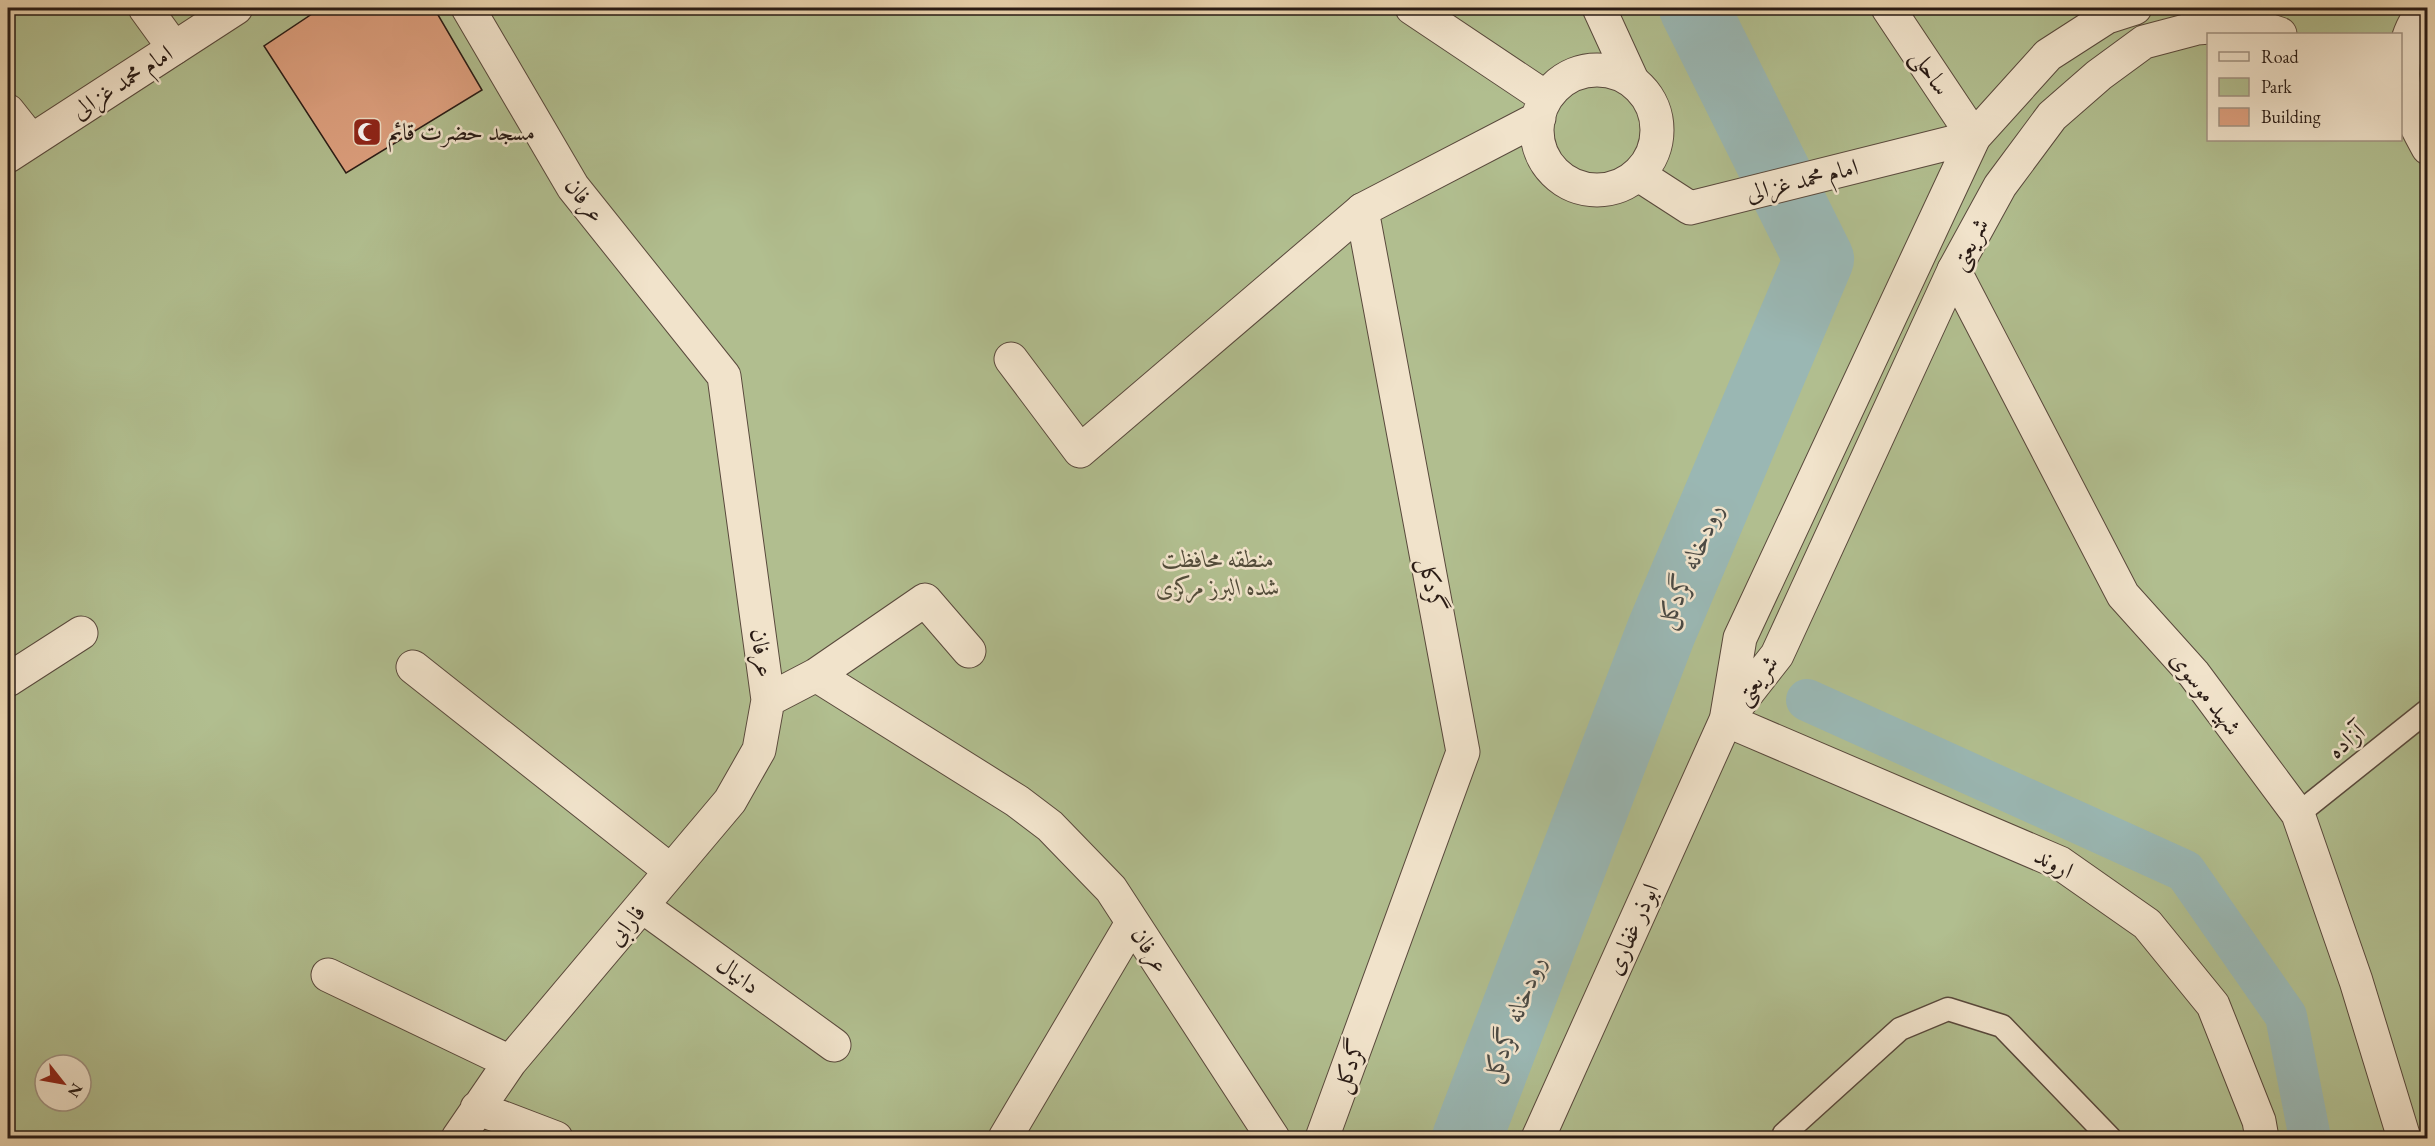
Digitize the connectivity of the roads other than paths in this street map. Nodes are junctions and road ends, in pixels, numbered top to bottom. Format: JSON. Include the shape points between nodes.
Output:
{"nodes":[{"id":1,"x":145,"y":8,"type":"edge"},
{"id":2,"x":236,"y":8,"type":"edge"},
{"id":3,"x":468,"y":8,"type":"edge"},
{"id":4,"x":1412,"y":8,"type":"edge"},
{"id":5,"x":1599,"y":8,"type":"edge"},
{"id":6,"x":1888,"y":8,"type":"edge"},
{"id":7,"x":2135,"y":8,"type":"edge"},
{"id":8,"x":2427,"y":8,"type":"edge"},
{"id":9,"x":2277,"y":33,"type":"edge"},
{"id":10,"x":174,"y":48,"type":"junction"},
{"id":11,"x":1632,"y":80,"type":"junction"},
{"id":12,"x":2404,"y":100,"type":"edge"},
{"id":13,"x":1542,"y":107,"type":"junction"},
{"id":14,"x":8,"y":111,"type":"edge"},
{"id":15,"x":1974,"y":137,"type":"junction"},
{"id":16,"x":20,"y":148,"type":"edge"},
{"id":17,"x":2427,"y":148,"type":"edge"},
{"id":18,"x":1639,"y":175,"type":"junction"},
{"id":19,"x":1362,"y":210,"type":"junction"},
{"id":20,"x":1954,"y":270,"type":"junction"},
{"id":21,"x":1011,"y":359,"type":"dead end"},
{"id":22,"x":81,"y":633,"type":"dead end"},
{"id":23,"x":969,"y":651,"type":"dead end"},
{"id":24,"x":413,"y":667,"type":"dead end"},
{"id":25,"x":816,"y":675,"type":"junction"},
{"id":26,"x":8,"y":680,"type":"edge"},
{"id":27,"x":768,"y":700,"type":"junction"},
{"id":28,"x":2427,"y":710,"type":"edge"},
{"id":29,"x":1726,"y":720,"type":"junction"},
{"id":30,"x":2298,"y":814,"type":"junction"},
{"id":31,"x":671,"y":871,"type":"junction"},
{"id":32,"x":642,"y":906,"type":"junction"},
{"id":33,"x":1132,"y":923,"type":"junction"},
{"id":34,"x":328,"y":975,"type":"dead end"},
{"id":35,"x":834,"y":1045,"type":"dead end"},
{"id":36,"x":510,"y":1062,"type":"junction"},
{"id":37,"x":477,"y":1108,"type":"junction"},
{"id":38,"x":1784,"y":1134,"type":"dead end"},
{"id":39,"x":458,"y":1138,"type":"edge"},
{"id":40,"x":556,"y":1138,"type":"edge"},
{"id":41,"x":1005,"y":1138,"type":"edge"},
{"id":42,"x":1273,"y":1138,"type":"edge"},
{"id":43,"x":1322,"y":1138,"type":"edge"},
{"id":44,"x":1538,"y":1138,"type":"edge"},
{"id":45,"x":2110,"y":1138,"type":"edge"},
{"id":46,"x":2262,"y":1138,"type":"edge"},
{"id":47,"x":2404,"y":1138,"type":"edge"}],
"edges":[{"from":1,"to":10,"type":"street"},
{"from":2,"to":10,"type":"street","name":"امام محمد غزالی"},
{"from":3,"to":27,"type":"street","name":"عرفان","via":[[573,187],[724,376]]},
{"from":4,"to":13,"type":"street"},
{"from":5,"to":11,"type":"street"},
{"from":6,"to":15,"type":"street","name":"ساحلی"},
{"from":7,"to":15,"type":"street","name":"شریعتی","via":[[2107,16],[2048,55]]},
{"from":8,"to":12,"type":"street","via":[[2419,15],[2407,43],[2402,77]]},
{"from":9,"to":20,"type":"street","name":"شریعتی","via":[[2250,24],[2197,28],[2144,42],[2099,75],[2052,116],[2000,186]]},
{"from":10,"to":16,"type":"street","name":"امام محمد غزالی"},
{"from":11,"to":13,"type":"street","via":[[1613,72],[1575,73],[1558,83]]},
{"from":11,"to":18,"type":"street","via":[[1647,95],[1656,115],[1658,136]]},
{"from":12,"to":17,"type":"street"},
{"from":13,"to":18,"type":"street","via":[[1536,136],[1542,158],[1556,176],[1575,188],[1597,191],[1620,188]]},
{"from":13,"to":19,"type":"street"},
{"from":14,"to":16,"type":"street"},
{"from":15,"to":18,"type":"street","name":"امام محمد غزالی","via":[[1690,208]]},
{"from":15,"to":29,"type":"street","name":"شریعتی","via":[[1740,638]]},
{"from":19,"to":21,"type":"street","via":[[1080,451]]},
{"from":19,"to":43,"type":"street","name":"گردکل","via":[[1463,752]]},
{"from":20,"to":29,"type":"street","name":"شریعتی","via":[[1777,655]]},
{"from":20,"to":30,"type":"street","name":"شهید موسوی","via":[[2123,595],[2194,674]]},
{"from":22,"to":26,"type":"street"},
{"from":23,"to":25,"type":"street","via":[[925,600]]},
{"from":24,"to":31,"type":"street"},
{"from":25,"to":27,"type":"street","name":"عرفان"},
{"from":25,"to":33,"type":"street","name":"عرفان","via":[[1017,801],[1050,826],[1111,889]]},
{"from":27,"to":31,"type":"street","name":"فارابی","via":[[759,750],[730,801]]},
{"from":28,"to":30,"type":"lane","name":"آزاده"},
{"from":29,"to":44,"type":"street","name":"ابوذر غفاری"},
{"from":29,"to":46,"type":"street","name":"اروند","via":[[2060,863],[2147,924],[2213,1005],[2259,1121]]},
{"from":30,"to":47,"type":"street","name":"شهید موسوی"},
{"from":31,"to":32,"type":"street","name":"فارابی"},
{"from":32,"to":35,"type":"street","name":"دانیال"},
{"from":32,"to":36,"type":"street","name":"فارابی"},
{"from":33,"to":41,"type":"street"},
{"from":33,"to":42,"type":"street","name":"عرفان"},
{"from":34,"to":36,"type":"street"},
{"from":36,"to":37,"type":"street","name":"فارابی"},
{"from":37,"to":39,"type":"street","name":"فارابی"},
{"from":37,"to":40,"type":"street"},
{"from":38,"to":45,"type":"lane","via":[[1900,1029],[1948,1008],[2002,1026]]}]}
